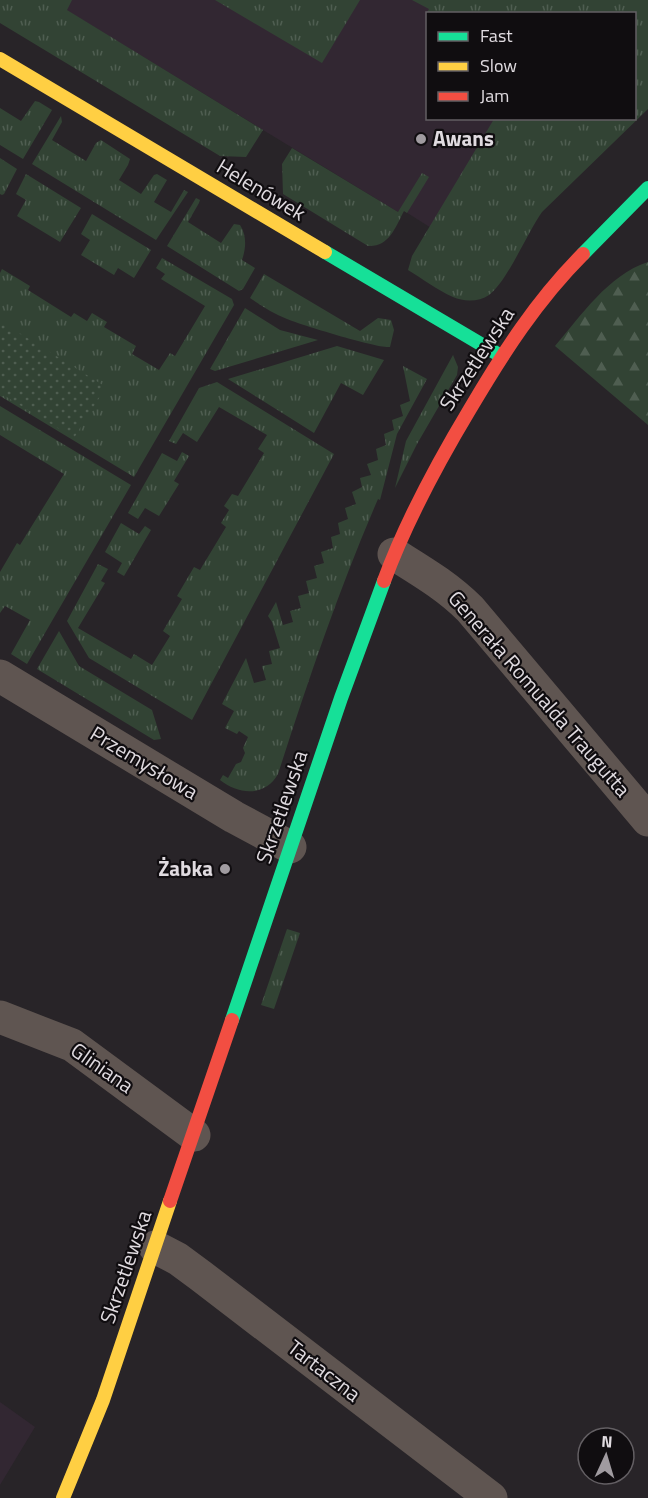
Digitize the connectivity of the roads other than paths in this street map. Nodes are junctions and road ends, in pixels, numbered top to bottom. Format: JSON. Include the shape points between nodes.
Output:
{"nodes":[{"id":1,"x":0,"y":59,"type":"edge"},
{"id":2,"x":648,"y":188,"type":"edge"},
{"id":3,"x":501,"y":357,"type":"junction"},
{"id":4,"x":394,"y":554,"type":"junction"},
{"id":5,"x":0,"y":676,"type":"edge"},
{"id":6,"x":648,"y":820,"type":"edge"},
{"id":7,"x":290,"y":848,"type":"junction"},
{"id":8,"x":13,"y":1022,"type":"edge"},
{"id":9,"x":195,"y":1135,"type":"junction"},
{"id":10,"x":154,"y":1247,"type":"junction"},
{"id":11,"x":63,"y":1498,"type":"edge"},
{"id":12,"x":491,"y":1498,"type":"edge"}],
"edges":[{"from":1,"to":3,"type":"street","name":"Helenówek"},
{"from":2,"to":3,"type":"street","name":"Skrzetlewska","via":[[565,272]]},
{"from":3,"to":4,"type":"street","name":"Skrzetlewska","via":[[438,462]]},
{"from":4,"to":6,"type":"street","name":"Generała Romualda Traugutta","via":[[434,578],[470,609]]},
{"from":4,"to":7,"type":"street","name":"Skrzetlewska"},
{"from":5,"to":7,"type":"street","name":"Przemysłowa"},
{"from":7,"to":9,"type":"street","name":"Skrzetlewska"},
{"from":8,"to":9,"type":"street","name":"Gliniana","via":[[72,1045]]},
{"from":9,"to":10,"type":"street","name":"Skrzetlewska"},
{"from":10,"to":11,"type":"street","name":"Skrzetlewska","via":[[104,1400]]},
{"from":10,"to":12,"type":"street","name":"Tartaczna","via":[[201,1276]]}]}
